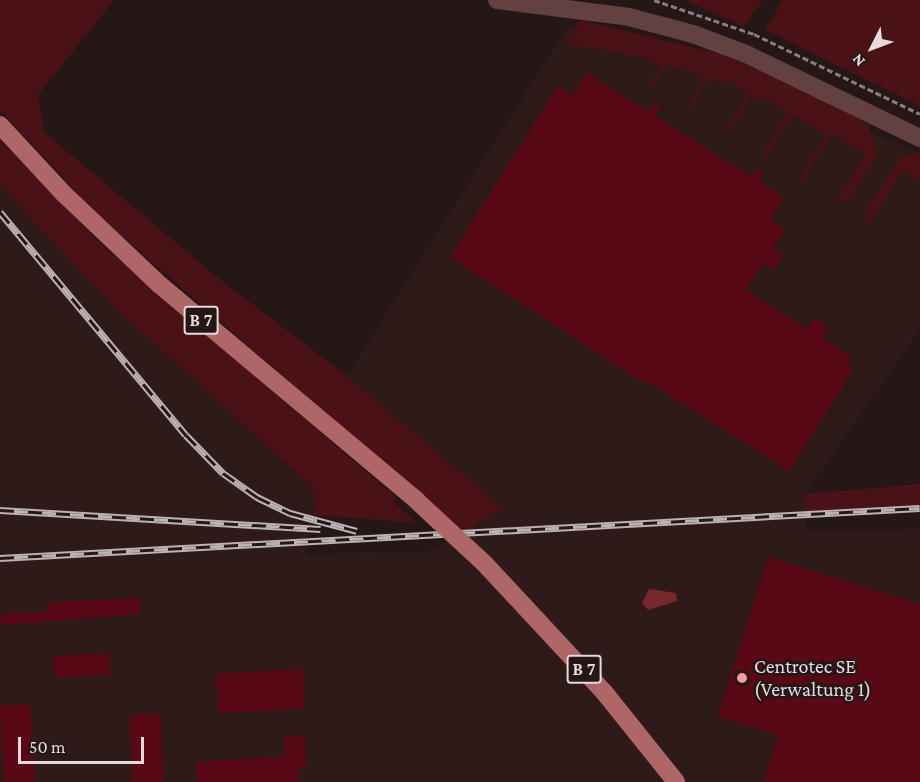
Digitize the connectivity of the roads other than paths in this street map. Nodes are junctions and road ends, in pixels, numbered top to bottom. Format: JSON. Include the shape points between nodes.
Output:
{"nodes":[{"id":1,"x":497,"y":0,"type":"edge"},
{"id":2,"x":0,"y":125,"type":"edge"},
{"id":3,"x":920,"y":138,"type":"edge"},
{"id":4,"x":676,"y":782,"type":"edge"}],
"edges":[{"from":1,"to":3,"type":"street","via":[[630,17],[685,31],[746,54]]},
{"from":2,"to":4,"type":"main road","number":"B 7","bridge":true,"via":[[64,194],[160,285],[417,501],[484,563],[604,692]]}]}
